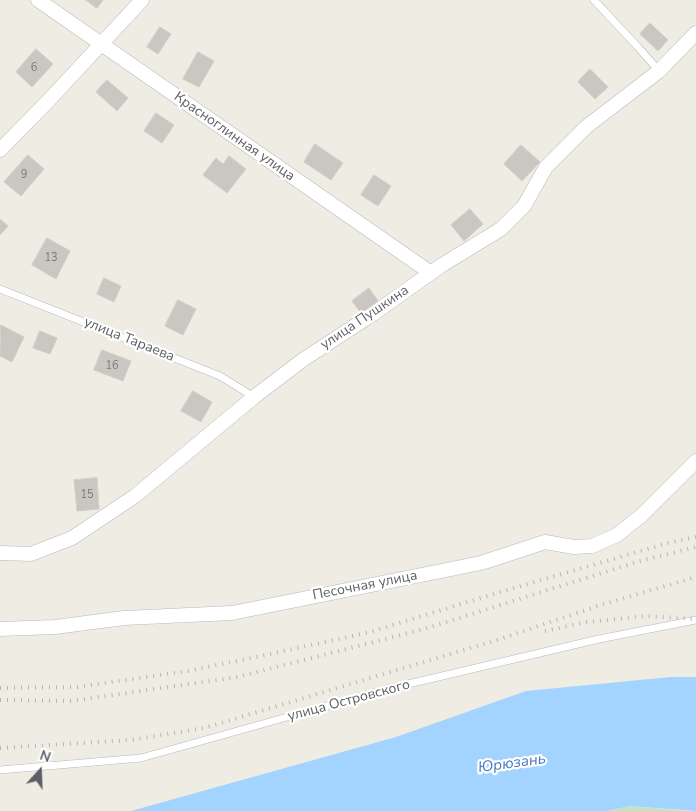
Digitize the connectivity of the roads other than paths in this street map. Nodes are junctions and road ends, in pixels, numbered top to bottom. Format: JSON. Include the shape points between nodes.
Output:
{"nodes":[{"id":1,"x":38,"y":0,"type":"edge"},
{"id":2,"x":142,"y":0,"type":"edge"},
{"id":3,"x":594,"y":0,"type":"edge"},
{"id":4,"x":696,"y":33,"type":"edge"},
{"id":5,"x":101,"y":44,"type":"junction"},
{"id":6,"x":659,"y":71,"type":"junction"},
{"id":7,"x":0,"y":150,"type":"edge"},
{"id":8,"x":431,"y":273,"type":"junction"},
{"id":9,"x":0,"y":290,"type":"edge"},
{"id":10,"x":254,"y":397,"type":"junction"},
{"id":11,"x":696,"y":461,"type":"edge"},
{"id":12,"x":0,"y":553,"type":"edge"},
{"id":13,"x":696,"y":620,"type":"edge"},
{"id":14,"x":0,"y":629,"type":"edge"},
{"id":15,"x":0,"y":770,"type":"edge"}],
"edges":[{"from":1,"to":5,"type":"street","name":"Красноглинная улица"},
{"from":2,"to":5,"type":"street"},
{"from":3,"to":6,"type":"lane"},
{"from":4,"to":6,"type":"street","name":"улица Пушкина"},
{"from":5,"to":7,"type":"street"},
{"from":5,"to":8,"type":"street","name":"Красноглинная улица"},
{"from":6,"to":8,"type":"street","name":"улица Пушкина","via":[[586,127],[546,167],[524,206],[501,228]]},
{"from":8,"to":10,"type":"street","name":"улица Пушкина"},
{"from":9,"to":10,"type":"lane","name":"улица Тараева","via":[[220,376]]},
{"from":10,"to":12,"type":"street","name":"улица Пушкина","via":[[135,496],[72,538],[30,554]]},
{"from":11,"to":14,"type":"street","name":"Песочная улица","via":[[642,515],[617,535],[592,546],[574,547],[545,542],[481,563],[232,613]]},
{"from":13,"to":15,"type":"lane","name":"улица Островского","via":[[387,689],[141,758]]}]}
